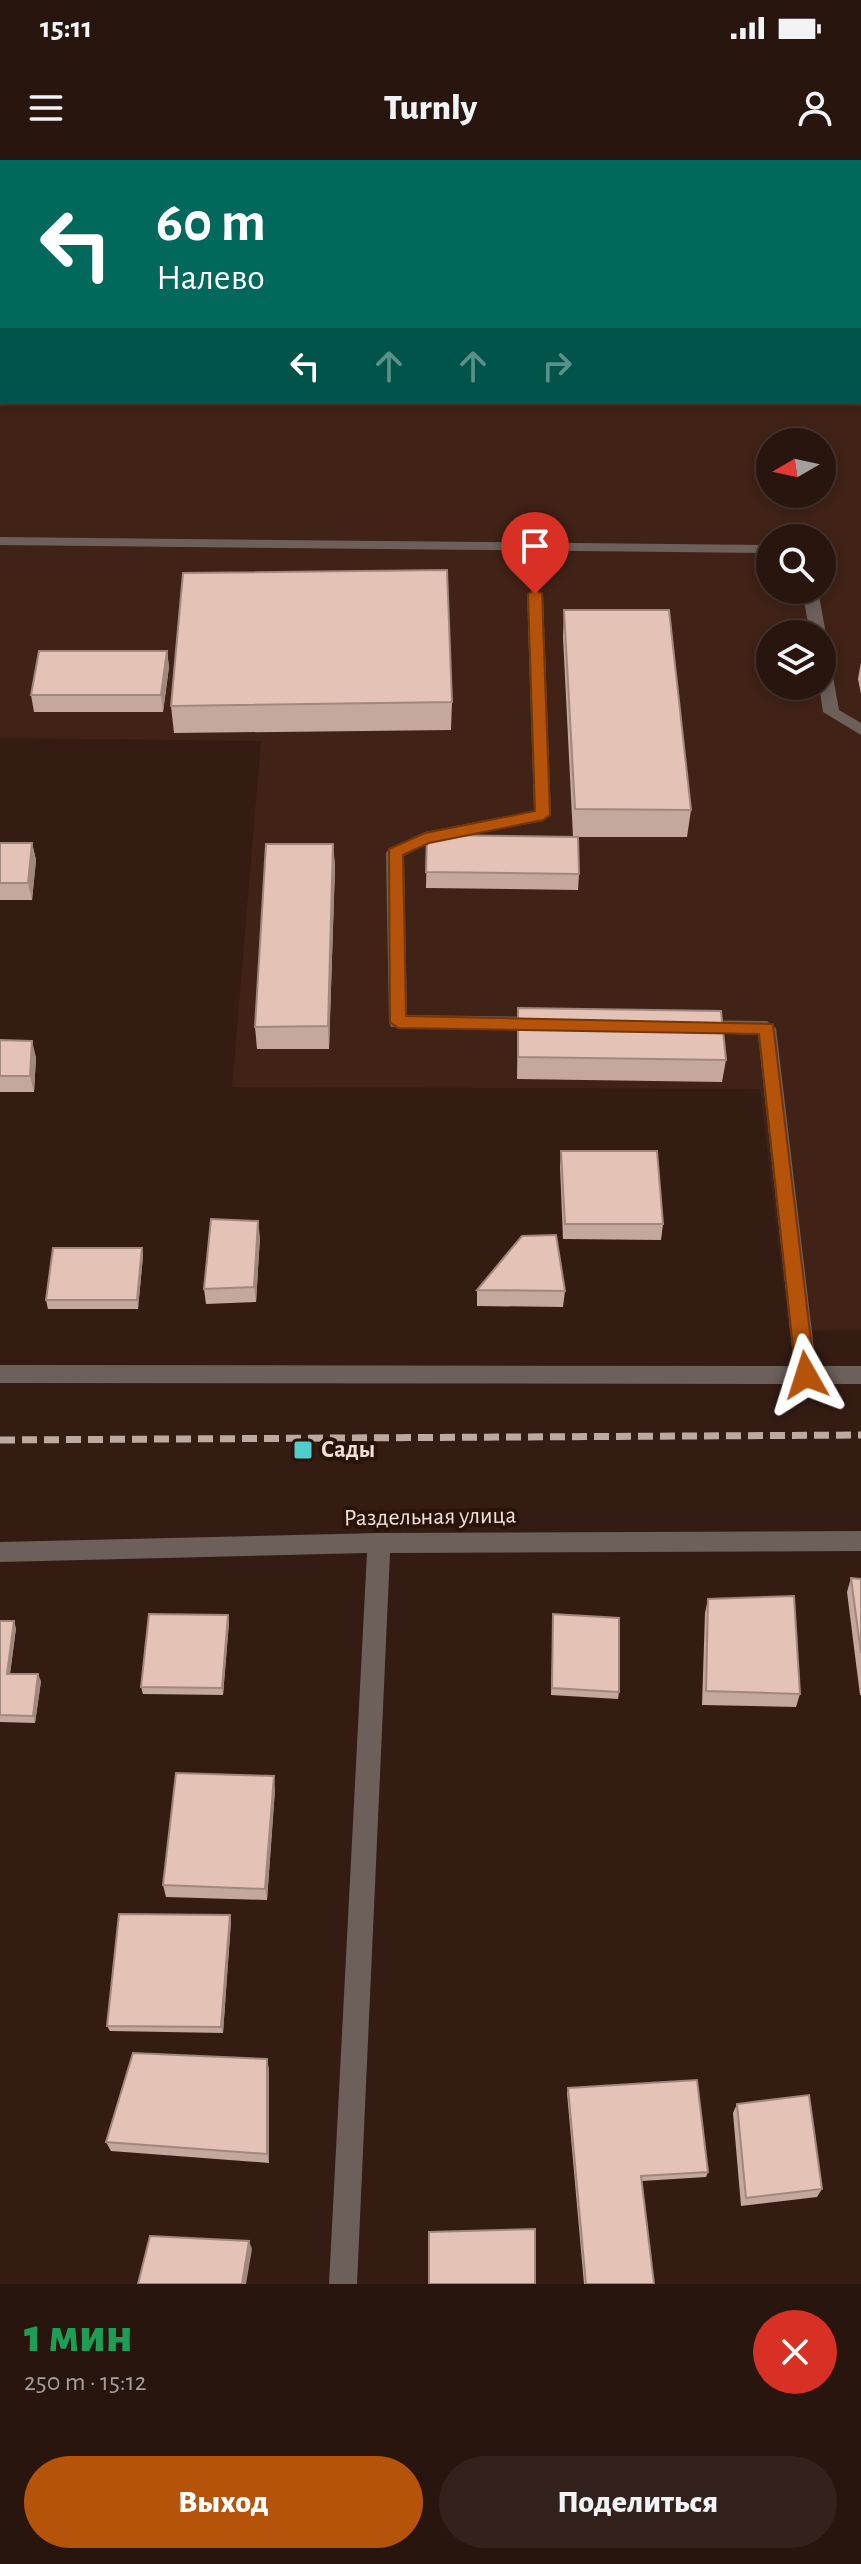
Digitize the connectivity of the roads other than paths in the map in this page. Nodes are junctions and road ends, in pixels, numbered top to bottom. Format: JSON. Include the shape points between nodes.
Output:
{"nodes":[{"id":1,"x":0,"y":541,"type":"edge"},
{"id":2,"x":756,"y":549,"type":"edge"},
{"id":3,"x":535,"y":594,"type":"dead end"},
{"id":4,"x":829,"y":700,"type":"edge"},
{"id":5,"x":861,"y":730,"type":"edge"},
{"id":6,"x":567,"y":1025,"type":"edge"},
{"id":7,"x":675,"y":1027,"type":"edge"},
{"id":8,"x":0,"y":1374,"type":"edge"},
{"id":9,"x":806,"y":1375,"type":"junction"},
{"id":10,"x":861,"y":1375,"type":"edge"},
{"id":11,"x":861,"y":1541,"type":"edge"},
{"id":12,"x":379,"y":1543,"type":"junction"},
{"id":13,"x":0,"y":1552,"type":"edge"},
{"id":14,"x":343,"y":2284,"type":"edge"}],
"edges":[{"from":1,"to":2,"type":"street"},
{"from":3,"to":6,"type":"street","via":[[543,815],[425,838],[395,853],[398,1022]]},
{"from":4,"to":5,"type":"street","via":[[831,712]]},
{"from":7,"to":9,"type":"street","via":[[767,1028]]},
{"from":8,"to":9,"type":"street"},
{"from":9,"to":10,"type":"street"},
{"from":11,"to":12,"type":"street","name":"Раздельная улица"},
{"from":12,"to":13,"type":"street","name":"Раздельная улица"},
{"from":12,"to":14,"type":"street"}]}
